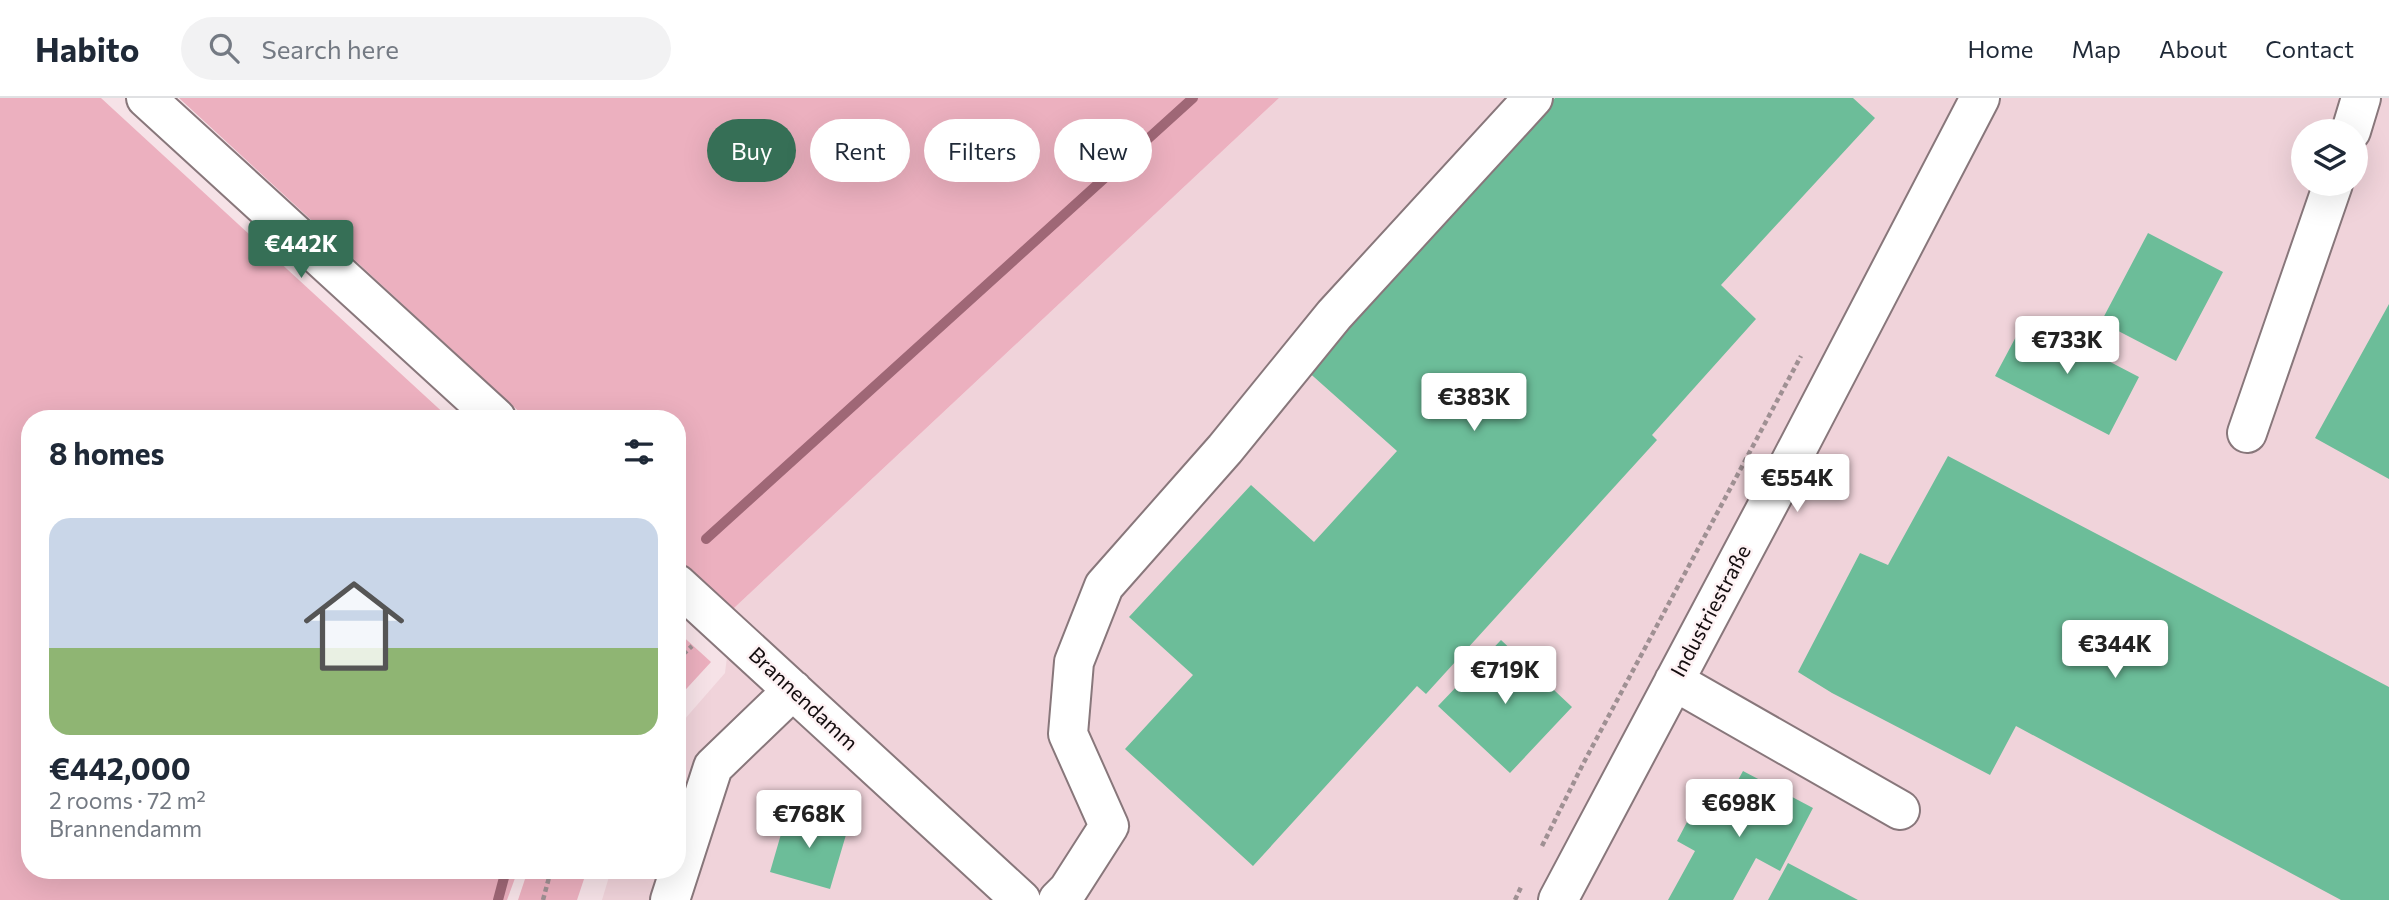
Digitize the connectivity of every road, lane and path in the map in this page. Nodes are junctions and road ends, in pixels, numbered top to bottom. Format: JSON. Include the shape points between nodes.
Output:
{"nodes":[{"id":1,"x":146,"y":98,"type":"edge"},
{"id":2,"x":1532,"y":98,"type":"edge"},
{"id":3,"x":1980,"y":98,"type":"edge"},
{"id":4,"x":2361,"y":98,"type":"edge"},
{"id":5,"x":2355,"y":119,"type":"edge"},
{"id":6,"x":2329,"y":196,"type":"edge"},
{"id":7,"x":1806,"y":347,"type":"dead end"},
{"id":8,"x":487,"y":410,"type":"edge"},
{"id":9,"x":2247,"y":433,"type":"dead end"},
{"id":10,"x":686,"y":592,"type":"edge"},
{"id":11,"x":1674,"y":681,"type":"junction"},
{"id":12,"x":793,"y":690,"type":"junction"},
{"id":13,"x":1900,"y":810,"type":"dead end"},
{"id":14,"x":686,"y":851,"type":"edge"},
{"id":15,"x":1539,"y":851,"type":"dead end"},
{"id":16,"x":1527,"y":875,"type":"dead end"},
{"id":17,"x":549,"y":879,"type":"edge"},
{"id":18,"x":677,"y":879,"type":"edge"},
{"id":19,"x":543,"y":900,"type":"edge"},
{"id":20,"x":670,"y":900,"type":"edge"},
{"id":21,"x":1021,"y":900,"type":"edge"},
{"id":22,"x":1058,"y":900,"type":"edge"},
{"id":23,"x":1515,"y":900,"type":"edge"},
{"id":24,"x":1558,"y":900,"type":"edge"}],
"edges":[{"from":1,"to":8,"type":"street"},
{"from":2,"to":22,"type":"street","via":[[1334,315],[1225,449],[1104,586],[1074,662],[1069,734],[1109,826]]},
{"from":3,"to":11,"type":"street","name":"Industriestraße"},
{"from":4,"to":5,"type":"street"},
{"from":6,"to":9,"type":"street"},
{"from":7,"to":15,"type":"path"},
{"from":10,"to":12,"type":"street","name":"Brannendamm"},
{"from":11,"to":13,"type":"street"},
{"from":11,"to":24,"type":"street","name":"Industriestraße"},
{"from":12,"to":14,"type":"street","via":[[713,767]]},
{"from":12,"to":21,"type":"street","name":"Brannendamm"},
{"from":16,"to":23,"type":"path"},
{"from":17,"to":19,"type":"path"},
{"from":18,"to":20,"type":"street"}]}
